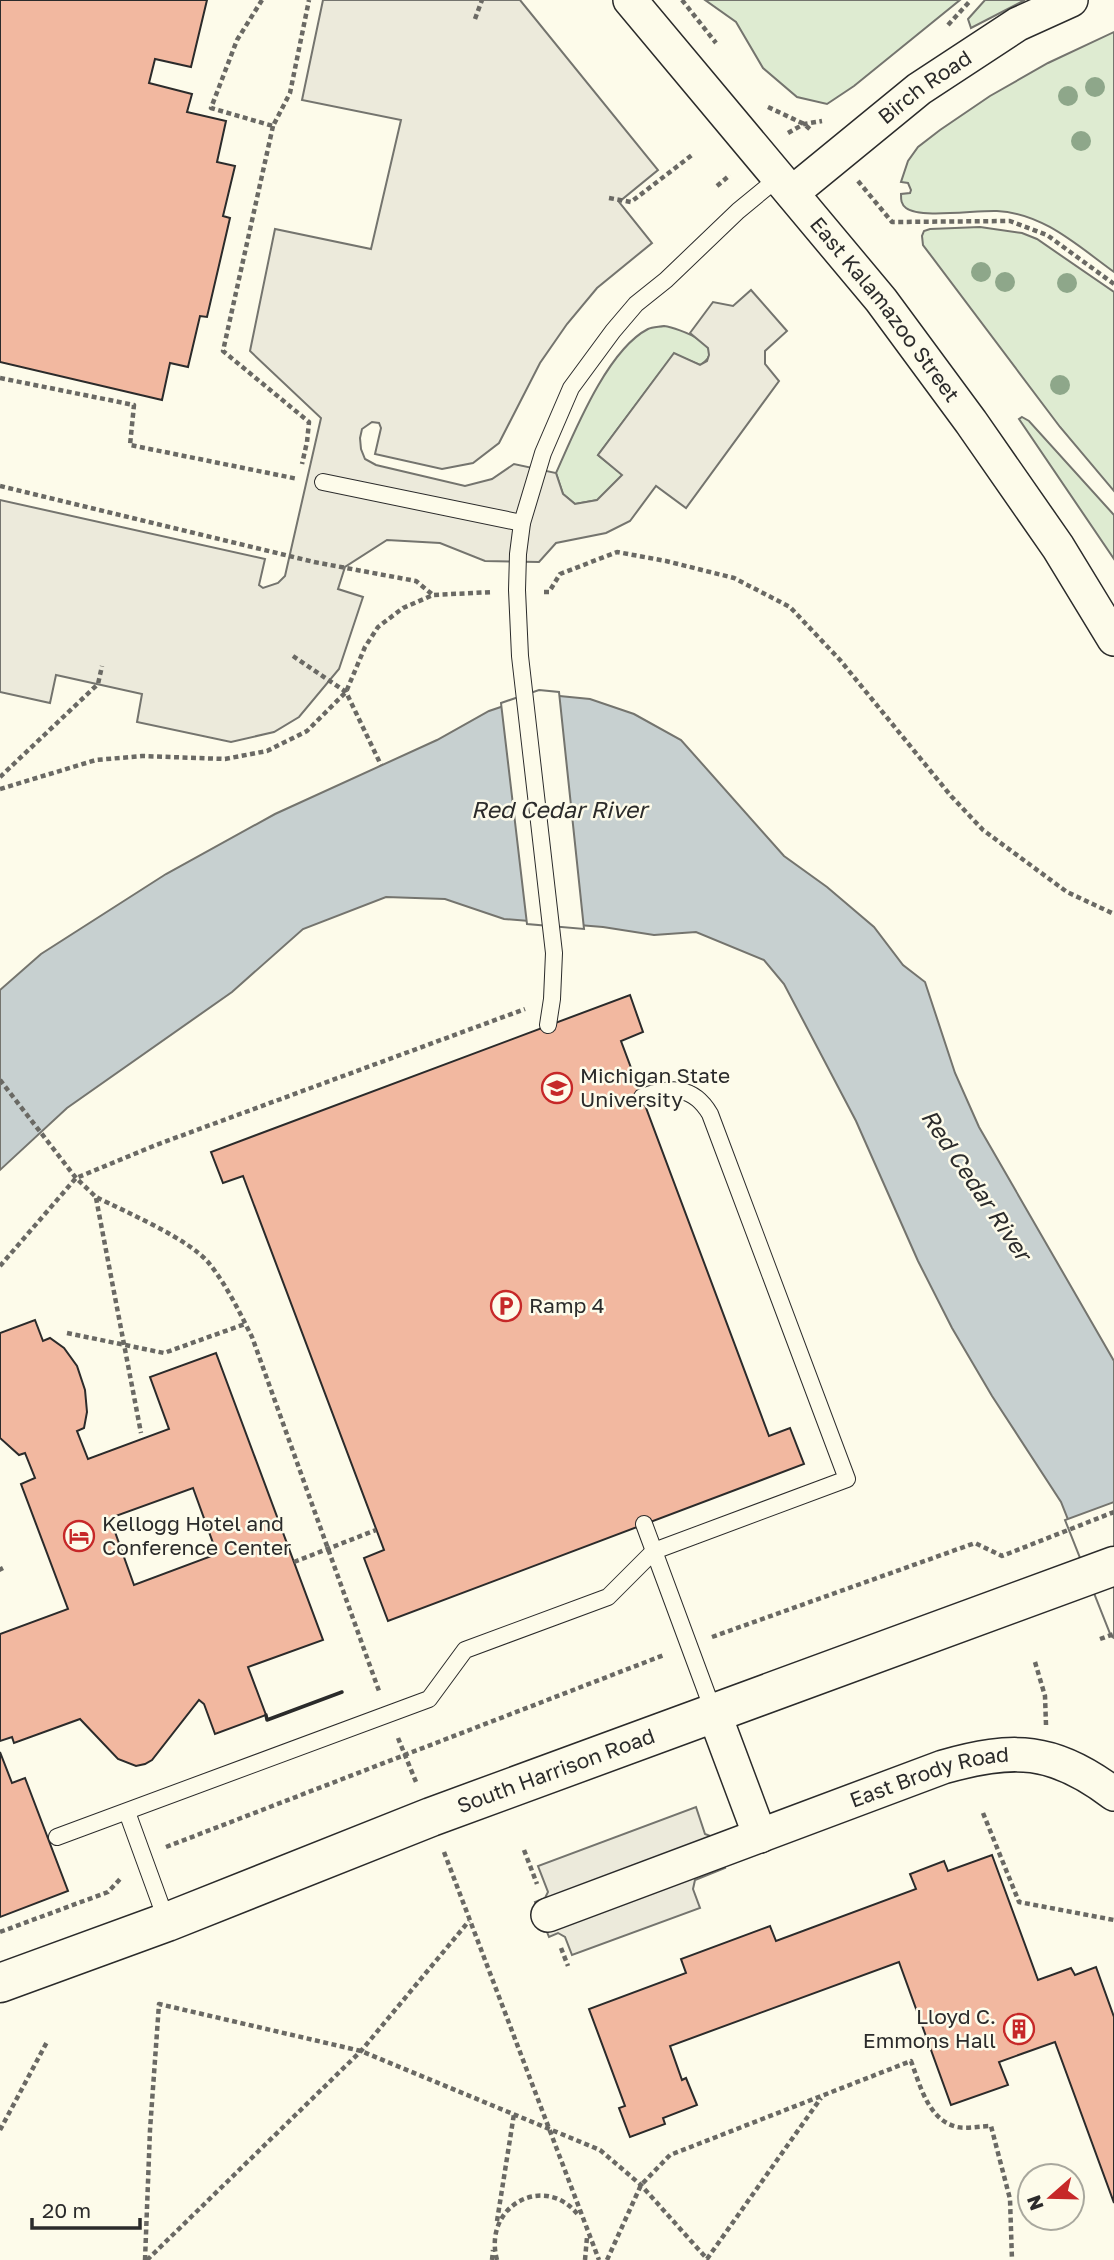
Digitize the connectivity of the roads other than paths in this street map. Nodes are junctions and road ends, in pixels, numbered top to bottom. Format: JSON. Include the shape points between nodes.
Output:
{"nodes":[{"id":1,"x":629,"y":0,"type":"edge"},
{"id":2,"x":1071,"y":0,"type":"edge"},
{"id":3,"x":785,"y":186,"type":"junction"},
{"id":4,"x":323,"y":482,"type":"dead end"},
{"id":5,"x":522,"y":523,"type":"junction"},
{"id":6,"x":1114,"y":639,"type":"edge"},
{"id":7,"x":548,"y":1025,"type":"dead end"},
{"id":8,"x":642,"y":1097,"type":"dead end"},
{"id":9,"x":644,"y":1524,"type":"dead end"},
{"id":10,"x":654,"y":1551,"type":"junction"},
{"id":11,"x":1114,"y":1566,"type":"edge"},
{"id":12,"x":714,"y":1713,"type":"junction"},
{"id":13,"x":1106,"y":1788,"type":"edge"},
{"id":14,"x":127,"y":1812,"type":"junction"},
{"id":15,"x":760,"y":1836,"type":"junction"},
{"id":16,"x":57,"y":1837,"type":"dead end"},
{"id":17,"x":548,"y":1915,"type":"dead end"},
{"id":18,"x":167,"y":1922,"type":"junction"},
{"id":19,"x":0,"y":1983,"type":"edge"}],
"edges":[{"from":1,"to":3,"type":"street","name":"East Kalamazoo Street"},
{"from":2,"to":3,"type":"street","name":"Birch Road","via":[[1018,24],[919,89],[838,157]]},
{"from":3,"to":5,"type":"lane","via":[[636,304],[612,331],[571,387],[542,453]]},
{"from":3,"to":6,"type":"street","name":"East Kalamazoo Street","via":[[881,300],[971,422],[1058,547]]},
{"from":4,"to":5,"type":"lane"},
{"from":5,"to":7,"type":"lane","via":[[517,590],[520,656],[554,953]]},
{"from":8,"to":10,"type":"lane","via":[[676,1089],[704,1103],[710,1114],[847,1479]]},
{"from":9,"to":10,"type":"lane"},
{"from":10,"to":12,"type":"lane"},
{"from":10,"to":14,"type":"lane","via":[[608,1597],[466,1650],[429,1699]]},
{"from":11,"to":12,"type":"street","name":"South Harrison Road"},
{"from":12,"to":15,"type":"street"},
{"from":12,"to":18,"type":"street","name":"South Harrison Road","via":[[431,1817]]},
{"from":13,"to":15,"type":"street","name":"East Brody Road","via":[[1072,1766],[1040,1756],[979,1757]]},
{"from":14,"to":16,"type":"lane"},
{"from":14,"to":18,"type":"lane"},
{"from":15,"to":17,"type":"street","name":"East Brody Road"},
{"from":18,"to":19,"type":"street","name":"South Harrison Road"}]}
